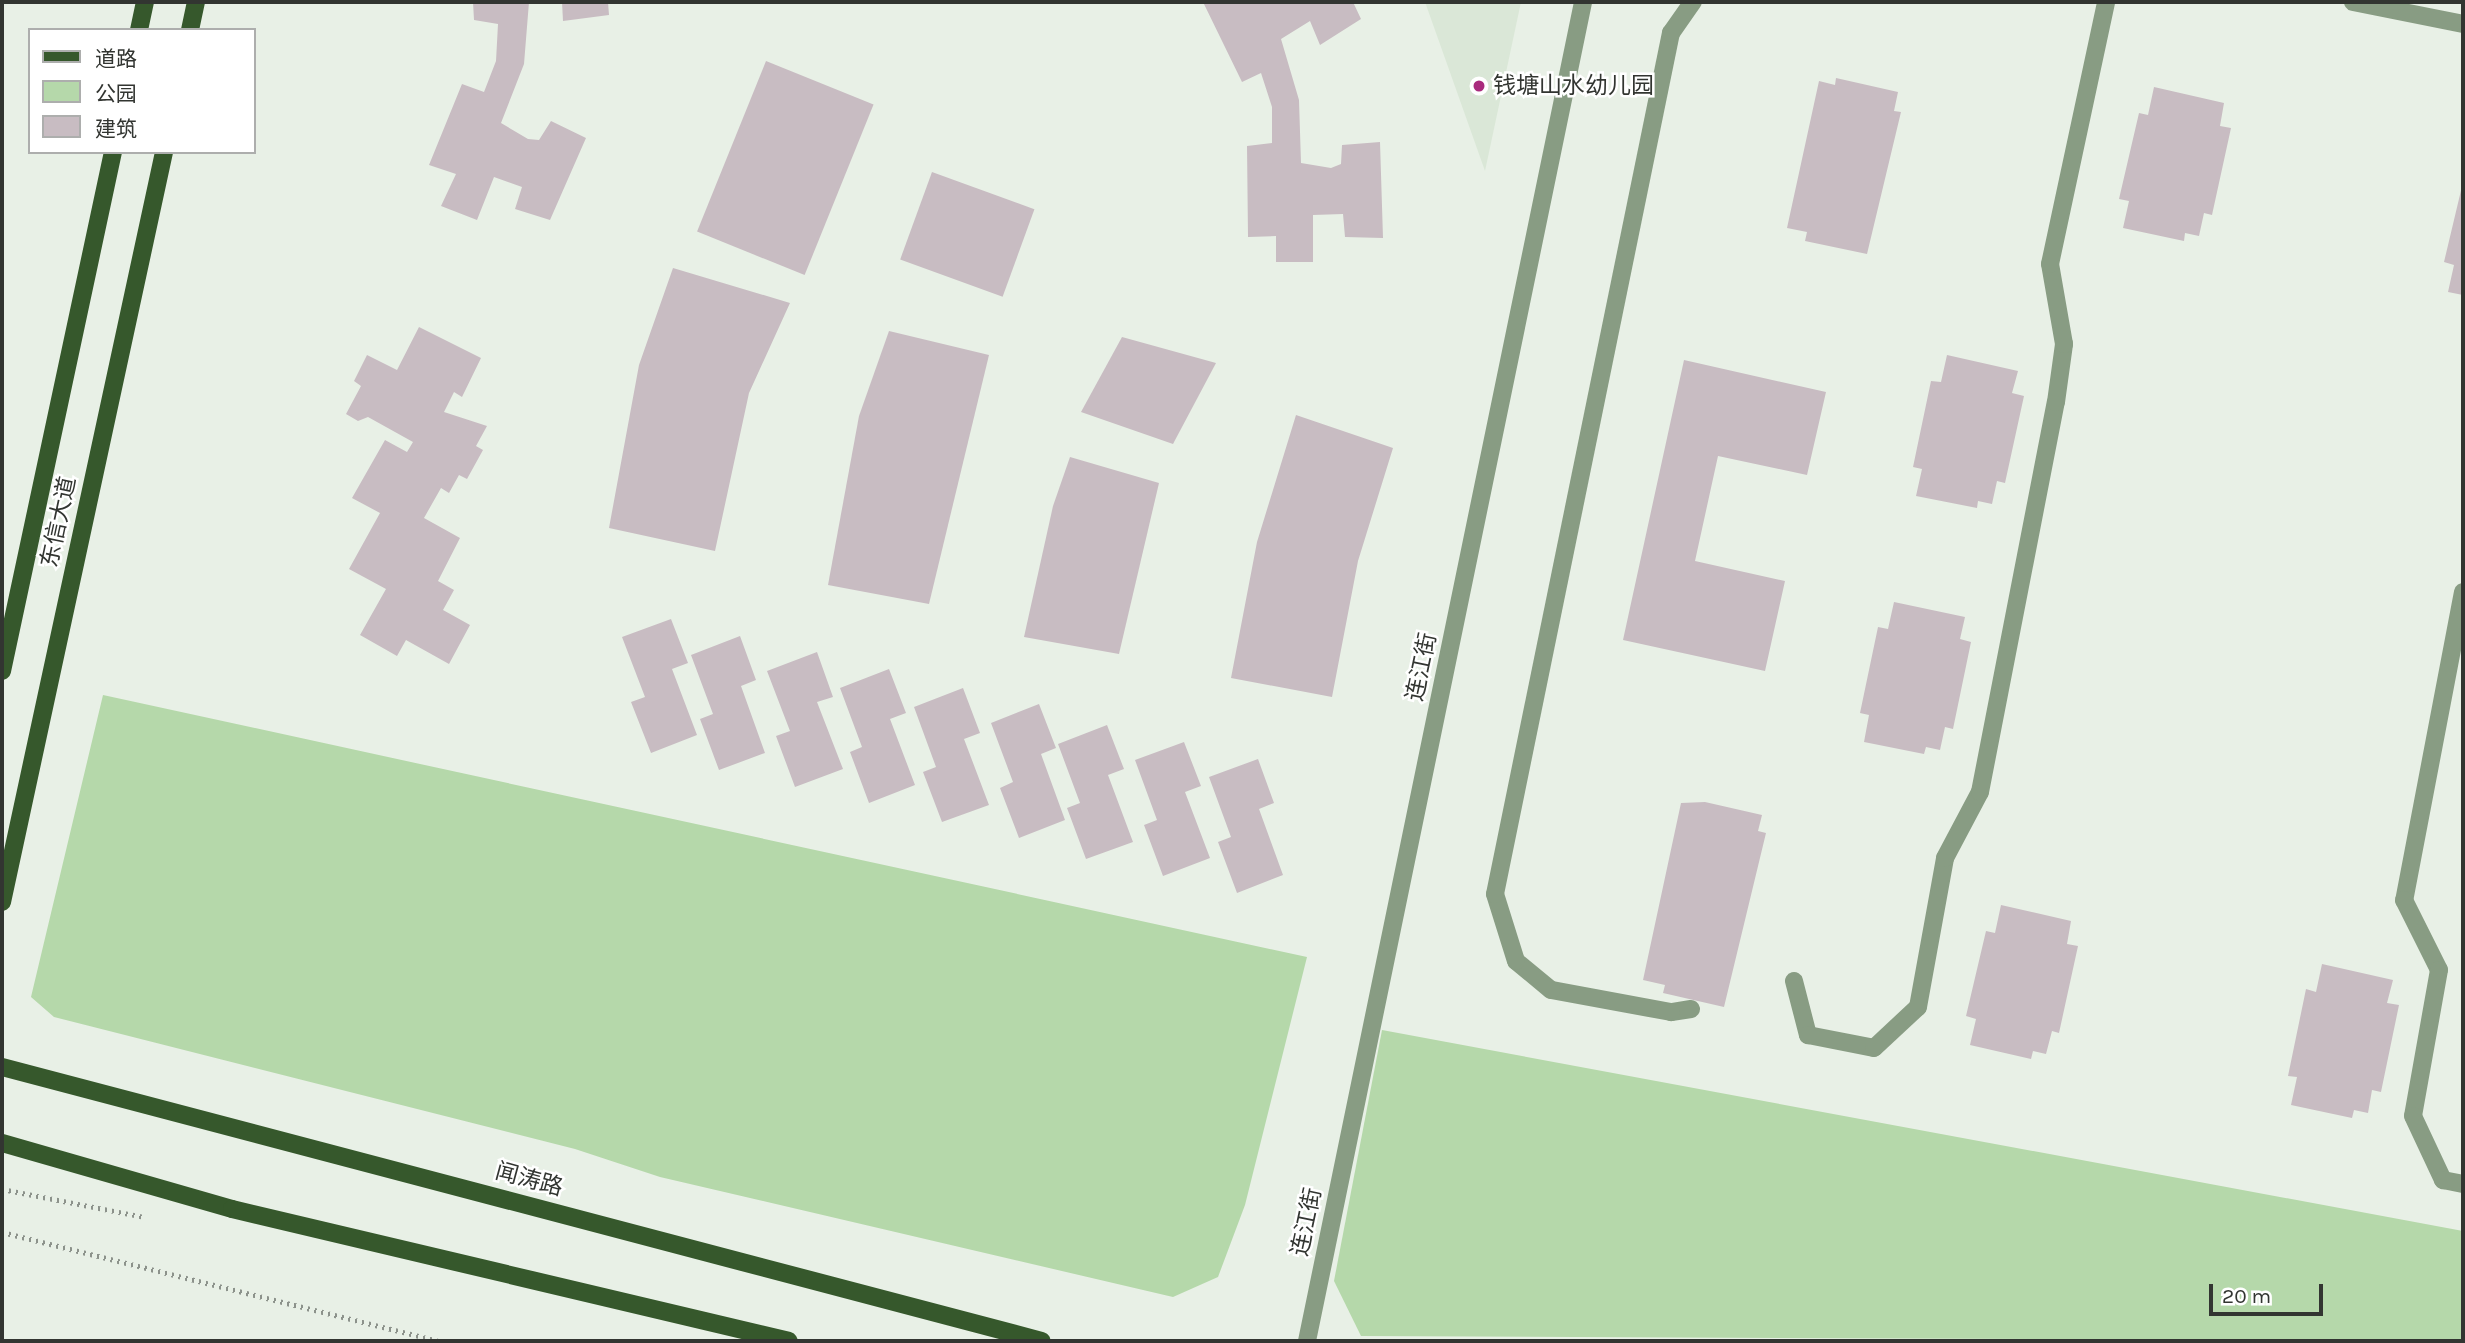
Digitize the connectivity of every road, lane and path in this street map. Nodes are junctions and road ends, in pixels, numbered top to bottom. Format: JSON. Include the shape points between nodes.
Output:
{"nodes":[{"id":1,"x":145,"y":2,"type":"edge"},
{"id":2,"x":197,"y":2,"type":"edge"},
{"id":3,"x":1583,"y":2,"type":"edge"},
{"id":4,"x":1693,"y":2,"type":"edge"},
{"id":5,"x":2106,"y":2,"type":"edge"},
{"id":6,"x":2353,"y":2,"type":"edge"},
{"id":7,"x":2463,"y":24,"type":"edge"},
{"id":8,"x":139,"y":28,"type":"edge"},
{"id":9,"x":190,"y":28,"type":"edge"},
{"id":10,"x":113,"y":154,"type":"edge"},
{"id":11,"x":164,"y":154,"type":"edge"},
{"id":12,"x":2463,"y":592,"type":"edge"},
{"id":13,"x":2,"y":671,"type":"edge"},
{"id":14,"x":2,"y":902,"type":"edge"},
{"id":15,"x":1794,"y":981,"type":"dead end"},
{"id":16,"x":1691,"y":1009,"type":"dead end"},
{"id":17,"x":2,"y":1067,"type":"edge"},
{"id":18,"x":2,"y":1143,"type":"edge"},
{"id":19,"x":2463,"y":1184,"type":"edge"},
{"id":20,"x":2,"y":1189,"type":"edge"},
{"id":21,"x":43,"y":1196,"type":"dead end"},
{"id":22,"x":2,"y":1232,"type":"edge"},
{"id":23,"x":438,"y":1341,"type":"edge"},
{"id":24,"x":789,"y":1341,"type":"edge"},
{"id":25,"x":1042,"y":1341,"type":"edge"},
{"id":26,"x":1307,"y":1341,"type":"edge"}],
"edges":[{"from":1,"to":8,"type":"main road"},
{"from":2,"to":9,"type":"main road"},
{"from":3,"to":26,"type":"street","name":"连江街"},
{"from":4,"to":16,"type":"street","via":[[1671,33],[1495,894],[1516,961],[1551,990],[1671,1012]]},
{"from":5,"to":15,"type":"street","via":[[2050,264],[2063,344],[2056,402],[1980,792],[1945,858],[1918,1007],[1874,1048],[1808,1035]]},
{"from":6,"to":7,"type":"street"},
{"from":10,"to":13,"type":"main road","name":"东信大道"},
{"from":11,"to":14,"type":"main road","name":"东信大道"},
{"from":12,"to":19,"type":"street","via":[[2404,900],[2439,970],[2413,1116],[2443,1180]]},
{"from":17,"to":25,"type":"main road","name":"闻涛路"},
{"from":18,"to":24,"type":"main road","via":[[232,1209]]},
{"from":20,"to":21,"type":"path"},
{"from":22,"to":23,"type":"path"}]}
